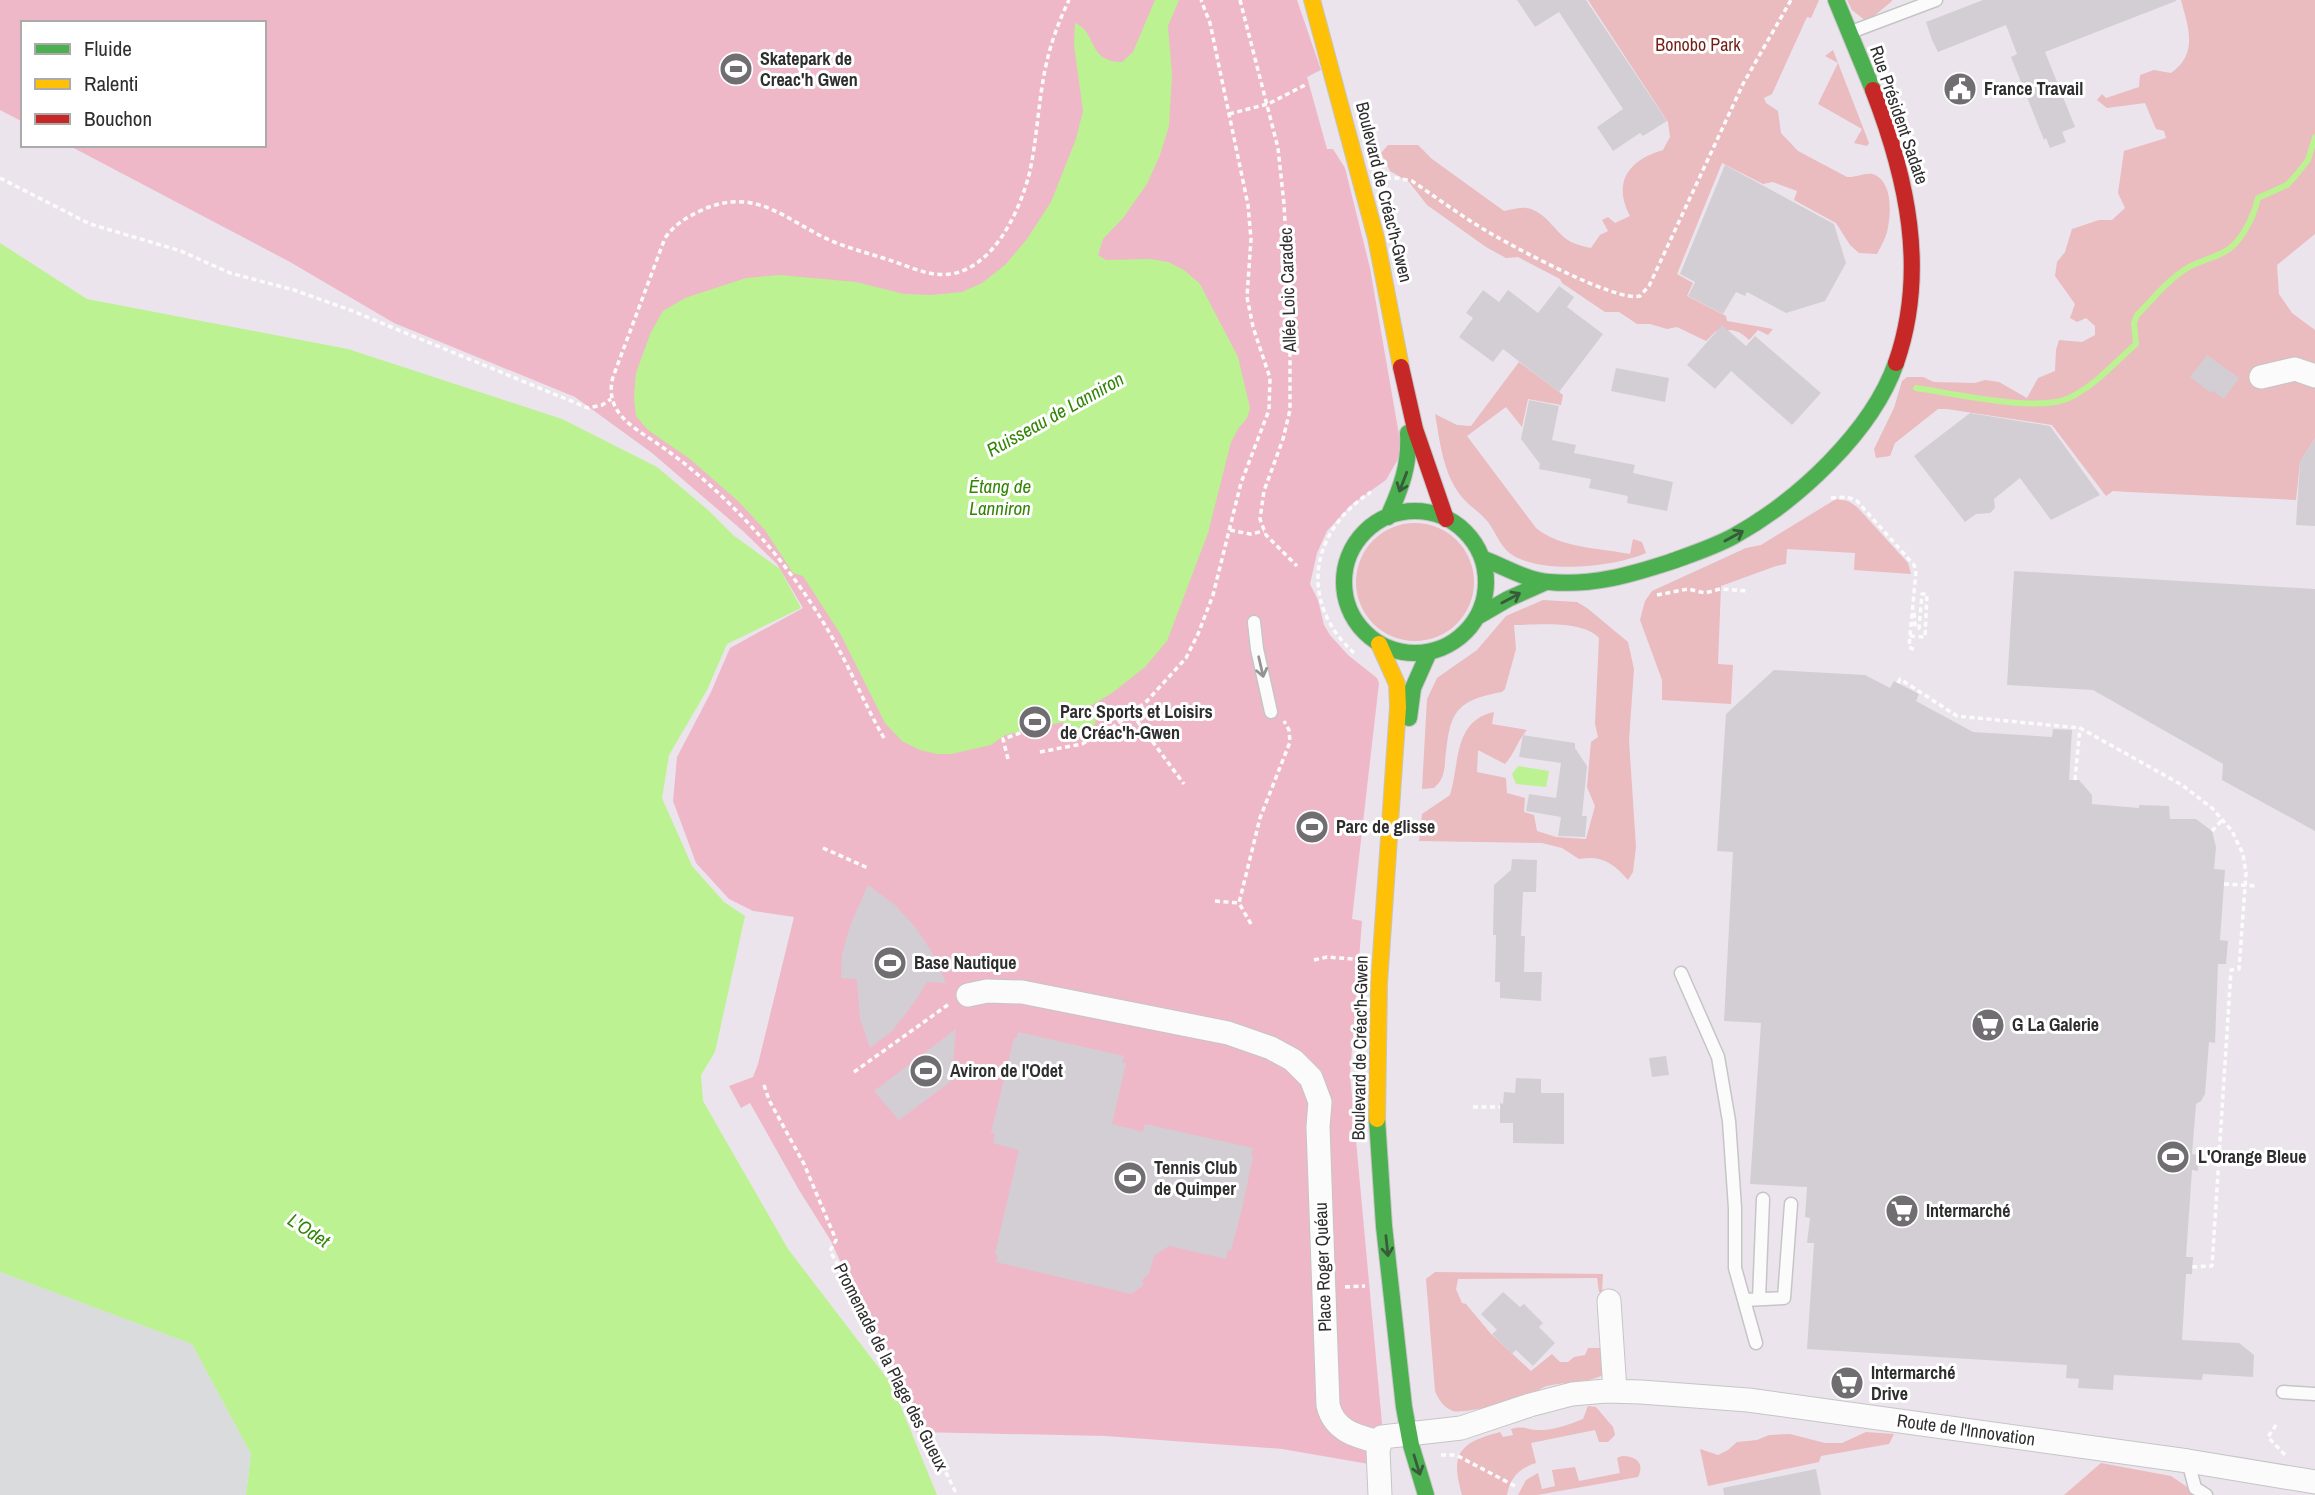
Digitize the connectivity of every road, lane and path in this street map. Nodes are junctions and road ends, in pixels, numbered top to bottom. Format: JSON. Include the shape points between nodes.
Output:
{"nodes":[{"id":1,"x":1069,"y":0,"type":"edge"},
{"id":2,"x":1201,"y":0,"type":"edge"},
{"id":3,"x":1240,"y":0,"type":"edge"},
{"id":4,"x":1312,"y":0,"type":"edge"},
{"id":5,"x":1791,"y":0,"type":"edge"},
{"id":6,"x":1836,"y":0,"type":"edge"},
{"id":7,"x":1936,"y":0,"type":"edge"},
{"id":8,"x":1849,"y":33,"type":"junction"},
{"id":9,"x":1333,"y":70,"type":"junction"},
{"id":10,"x":1268,"y":104,"type":"junction"},
{"id":11,"x":1229,"y":114,"type":"junction"},
{"id":12,"x":0,"y":178,"type":"edge"},
{"id":13,"x":1380,"y":180,"type":"dead end"},
{"id":14,"x":2315,"y":376,"type":"edge"},
{"id":15,"x":2262,"y":377,"type":"dead end"},
{"id":16,"x":1406,"y":396,"type":"junction"},
{"id":17,"x":611,"y":399,"type":"junction"},
{"id":18,"x":1833,"y":489,"type":"dead end"},
{"id":19,"x":1374,"y":490,"type":"dead end"},
{"id":20,"x":1388,"y":517,"type":"junction"},
{"id":21,"x":1446,"y":519,"type":"junction"},
{"id":22,"x":1230,"y":530,"type":"junction"},
{"id":23,"x":1264,"y":531,"type":"junction"},
{"id":24,"x":1484,"y":559,"type":"junction"},
{"id":25,"x":1297,"y":566,"type":"dead end"},
{"id":26,"x":1546,"y":582,"type":"junction"},
{"id":27,"x":1748,"y":590,"type":"dead end"},
{"id":28,"x":1648,"y":594,"type":"dead end"},
{"id":29,"x":1914,"y":607,"type":"junction"},
{"id":30,"x":1477,"y":617,"type":"junction"},
{"id":31,"x":1254,"y":622,"type":"dead end"},
{"id":32,"x":1909,"y":635,"type":"junction"},
{"id":33,"x":1379,"y":643,"type":"junction"},
{"id":34,"x":1915,"y":650,"type":"dead end"},
{"id":35,"x":1429,"y":652,"type":"junction"},
{"id":36,"x":1360,"y":658,"type":"dead end"},
{"id":37,"x":1898,"y":683,"type":"dead end"},
{"id":38,"x":1271,"y":712,"type":"dead end"},
{"id":39,"x":1132,"y":714,"type":"junction"},
{"id":40,"x":1284,"y":721,"type":"dead end"},
{"id":41,"x":2080,"y":728,"type":"junction"},
{"id":42,"x":1023,"y":732,"type":"dead end"},
{"id":43,"x":884,"y":738,"type":"dead end"},
{"id":44,"x":1040,"y":752,"type":"dead end"},
{"id":45,"x":1008,"y":759,"type":"dead end"},
{"id":46,"x":2075,"y":780,"type":"dead end"},
{"id":47,"x":1185,"y":784,"type":"dead end"},
{"id":48,"x":2223,"y":819,"type":"junction"},
{"id":49,"x":2212,"y":831,"type":"dead end"},
{"id":50,"x":823,"y":848,"type":"dead end"},
{"id":51,"x":868,"y":868,"type":"dead end"},
{"id":52,"x":2224,"y":884,"type":"dead end"},
{"id":53,"x":2244,"y":886,"type":"junction"},
{"id":54,"x":2256,"y":886,"type":"dead end"},
{"id":55,"x":1215,"y":901,"type":"dead end"},
{"id":56,"x":1239,"y":903,"type":"junction"},
{"id":57,"x":1251,"y":924,"type":"dead end"},
{"id":58,"x":1314,"y":960,"type":"dead end"},
{"id":59,"x":1358,"y":960,"type":"dead end"},
{"id":60,"x":1681,"y":973,"type":"dead end"},
{"id":61,"x":968,"y":995,"type":"joint"},
{"id":62,"x":853,"y":1072,"type":"dead end"},
{"id":63,"x":764,"y":1085,"type":"dead end"},
{"id":64,"x":1473,"y":1107,"type":"dead end"},
{"id":65,"x":1500,"y":1107,"type":"dead end"},
{"id":66,"x":1763,"y":1199,"type":"dead end"},
{"id":67,"x":1791,"y":1204,"type":"dead end"},
{"id":68,"x":1402,"y":1248,"type":"dead end"},
{"id":69,"x":2192,"y":1267,"type":"dead end"},
{"id":70,"x":1374,"y":1286,"type":"dead end"},
{"id":71,"x":1324,"y":1288,"type":"junction"},
{"id":72,"x":1759,"y":1299,"type":"junction"},
{"id":73,"x":1744,"y":1300,"type":"junction"},
{"id":74,"x":1609,"y":1301,"type":"dead end"},
{"id":75,"x":1756,"y":1343,"type":"dead end"},
{"id":76,"x":1615,"y":1391,"type":"junction"},
{"id":77,"x":2283,"y":1392,"type":"dead end"},
{"id":78,"x":2315,"y":1394,"type":"edge"},
{"id":79,"x":2276,"y":1425,"type":"dead end"},
{"id":80,"x":1421,"y":1426,"type":"junction"},
{"id":81,"x":2268,"y":1437,"type":"dead end"},
{"id":82,"x":1379,"y":1442,"type":"junction"},
{"id":83,"x":1436,"y":1456,"type":"joint"},
{"id":84,"x":2188,"y":1461,"type":"junction"},
{"id":85,"x":2315,"y":1482,"type":"edge"},
{"id":86,"x":1515,"y":1486,"type":"dead end"},
{"id":87,"x":957,"y":1495,"type":"edge"},
{"id":88,"x":1380,"y":1495,"type":"edge"},
{"id":89,"x":1426,"y":1495,"type":"edge"},
{"id":90,"x":2206,"y":1495,"type":"edge"}],
"edges":[{"from":1,"to":17,"type":"path","via":[[1048,54],[1028,177],[1007,227],[984,257],[958,272],[931,273],[834,242],[769,207],[742,201],[718,203],[681,222],[660,247],[620,353]]},
{"from":2,"to":11,"type":"path"},
{"from":3,"to":10,"type":"path","name":"Allée Loic Caradec"},
{"from":4,"to":9,"type":"street","name":"Boulevard de Créac'h-Gwen"},
{"from":5,"to":13,"type":"path","via":[[1743,84],[1649,286],[1640,296],[1592,284],[1496,237],[1412,181]]},
{"from":6,"to":8,"type":"street","name":"Rue Président Sadate"},
{"from":7,"to":8,"type":"lane"},
{"from":8,"to":26,"type":"street","name":"Rue Président Sadate","via":[[1904,184],[1912,233],[1906,330],[1885,388],[1840,452],[1757,523],[1711,548],[1648,570],[1614,578]]},
{"from":9,"to":10,"type":"path"},
{"from":9,"to":16,"type":"street","name":"Boulevard de Créac'h-Gwen","via":[[1384,270]]},
{"from":10,"to":11,"type":"path"},
{"from":10,"to":23,"type":"path","name":"Allée Loic Caradec","via":[[1284,195],[1291,390],[1283,439],[1262,500]]},
{"from":11,"to":22,"type":"path","via":[[1250,218],[1249,312],[1271,384],[1267,417],[1241,483]]},
{"from":12,"to":17,"type":"path","via":[[90,224],[350,310],[588,408]]},
{"from":14,"to":15,"type":"street","via":[[2290,369]]},
{"from":16,"to":20,"type":"street","name":"Boulevard de Créac'h-Gwen","one_way":true,"via":[[1409,463]]},
{"from":16,"to":21,"type":"street","name":"Boulevard de Créac'h-Gwen"},
{"from":17,"to":43,"type":"path","via":[[629,423],[708,483],[789,574],[838,647]]},
{"from":18,"to":29,"type":"path","via":[[1825,498],[1857,501],[1914,565]]},
{"from":19,"to":36,"type":"path","via":[[1339,517],[1324,545],[1318,570],[1329,623]]},
{"from":20,"to":21,"type":"street","via":[[1424,512]]},
{"from":20,"to":33,"type":"street","via":[[1374,524],[1354,546],[1344,574],[1351,614]]},
{"from":21,"to":24,"type":"street","via":[[1467,534]]},
{"from":22,"to":23,"type":"path"},
{"from":22,"to":39,"type":"path","via":[[1213,595],[1190,652]]},
{"from":23,"to":25,"type":"path"},
{"from":24,"to":26,"type":"street"},
{"from":24,"to":30,"type":"street","via":[[1486,588]]},
{"from":30,"to":26,"type":"street","one_way":true},
{"from":27,"to":28,"type":"path"},
{"from":29,"to":32,"type":"path"},
{"from":29,"to":32,"type":"path","via":[[1915,627],[1919,628],[1922,594],[1927,594],[1925,637]]},
{"from":30,"to":35,"type":"street","via":[[1454,642]]},
{"from":31,"to":38,"type":"lane","one_way":true},
{"from":32,"to":34,"type":"path","via":[[1909,647]]},
{"from":33,"to":35,"type":"street","via":[[1403,652]]},
{"from":33,"to":80,"type":"street","name":"Boulevard de Créac'h-Gwen","one_way":true,"via":[[1397,684],[1398,707],[1379,985],[1377,1146],[1401,1382]]},
{"from":35,"to":68,"type":"street","name":"Boulevard de Créac'h-Gwen","via":[[1415,682],[1409,711],[1388,1030],[1388,1131]]},
{"from":37,"to":41,"type":"path","via":[[1900,679],[1958,716]]},
{"from":39,"to":44,"type":"path","via":[[1082,744]]},
{"from":39,"to":47,"type":"path"},
{"from":40,"to":56,"type":"path","via":[[1291,735],[1289,744],[1260,818]]},
{"from":41,"to":46,"type":"path"},
{"from":41,"to":48,"type":"path","via":[[2182,785]]},
{"from":42,"to":45,"type":"path","via":[[1003,738]]},
{"from":48,"to":49,"type":"path"},
{"from":48,"to":53,"type":"path","via":[[2243,854]]},
{"from":50,"to":51,"type":"path"},
{"from":52,"to":53,"type":"path"},
{"from":53,"to":54,"type":"path"},
{"from":53,"to":69,"type":"path","via":[[2239,969],[2231,970],[2212,1266]]},
{"from":55,"to":56,"type":"path"},
{"from":56,"to":57,"type":"path"},
{"from":58,"to":59,"type":"path"},
{"from":60,"to":73,"type":"lane","via":[[1718,1057],[1729,1121],[1735,1268]]},
{"from":61,"to":62,"type":"path"},
{"from":61,"to":71,"type":"street","name":"Place Roger Quéau","via":[[1022,992],[1228,1033],[1293,1060],[1311,1078],[1320,1102]]},
{"from":63,"to":87,"type":"path","name":"Promenade de la Plage des Gueux","via":[[836,1240],[831,1251]]},
{"from":64,"to":65,"type":"path"},
{"from":66,"to":72,"type":"lane"},
{"from":67,"to":72,"type":"lane","via":[[1784,1298]]},
{"from":70,"to":71,"type":"path"},
{"from":71,"to":82,"type":"street","name":"Place Roger Quéau","via":[[1330,1413],[1337,1425]]},
{"from":72,"to":73,"type":"lane"},
{"from":73,"to":75,"type":"lane"},
{"from":74,"to":76,"type":"street"},
{"from":76,"to":80,"type":"street","name":"Route de l'Innovation","via":[[1572,1394],[1461,1428]]},
{"from":76,"to":84,"type":"street","name":"Route de l'Innovation","via":[[1739,1399]]},
{"from":77,"to":78,"type":"lane"},
{"from":79,"to":81,"type":"path"},
{"from":80,"to":82,"type":"street","name":"Route de l'Innovation"},
{"from":80,"to":83,"type":"street","name":"Boulevard de Créac'h-Gwen"},
{"from":80,"to":89,"type":"street","name":"Boulevard de Créac'h-Gwen","one_way":true},
{"from":82,"to":88,"type":"street"},
{"from":83,"to":86,"type":"path","via":[[1456,1455]]},
{"from":84,"to":85,"type":"street","name":"Route de l'Innovation"},
{"from":84,"to":90,"type":"lane","via":[[2195,1488]]}]}
